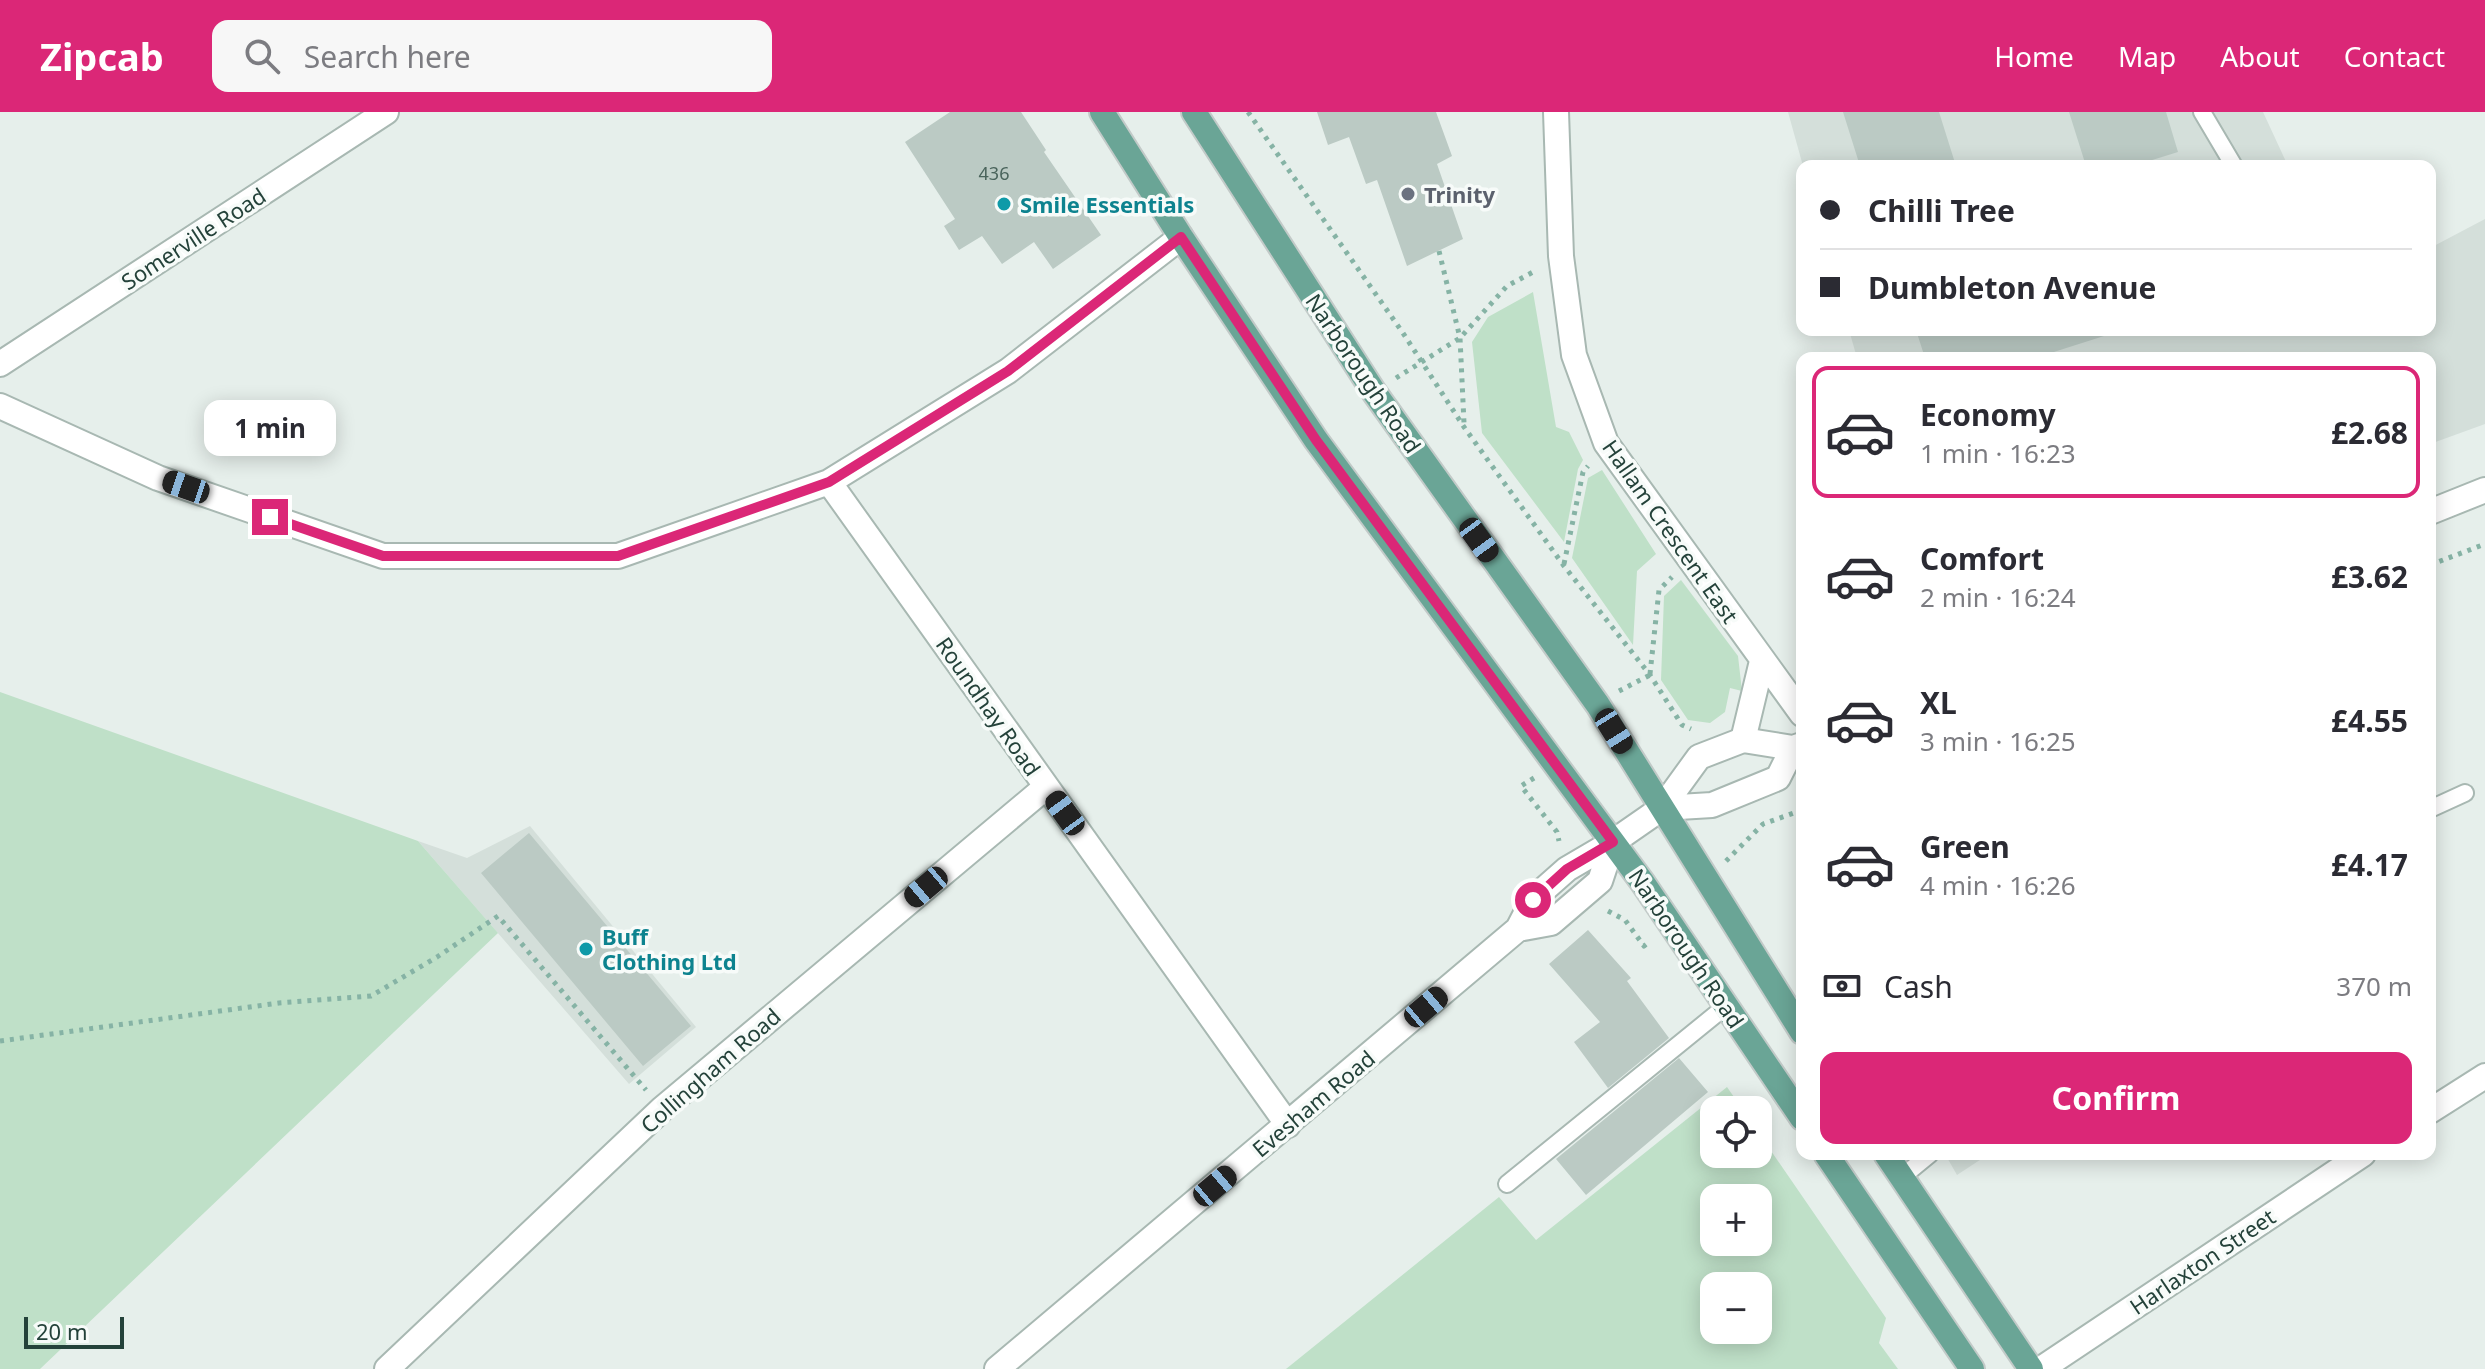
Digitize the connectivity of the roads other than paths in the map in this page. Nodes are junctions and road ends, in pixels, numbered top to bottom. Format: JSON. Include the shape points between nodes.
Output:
{"nodes":[{"id":1,"x":386,"y":112,"type":"edge"},
{"id":2,"x":1102,"y":112,"type":"edge"},
{"id":3,"x":1194,"y":112,"type":"edge"},
{"id":4,"x":1556,"y":112,"type":"edge"},
{"id":5,"x":2202,"y":112,"type":"edge"},
{"id":6,"x":2230,"y":160,"type":"edge"},
{"id":7,"x":1181,"y":237,"type":"junction"},
{"id":8,"x":0,"y":364,"type":"edge"},
{"id":9,"x":0,"y":406,"type":"edge"},
{"id":10,"x":829,"y":482,"type":"junction"},
{"id":11,"x":2485,"y":490,"type":"edge"},
{"id":12,"x":2436,"y":510,"type":"edge"},
{"id":13,"x":1762,"y":661,"type":"junction"},
{"id":14,"x":1796,"y":706,"type":"edge"},
{"id":15,"x":1743,"y":740,"type":"junction"},
{"id":16,"x":1796,"y":746,"type":"edge"},
{"id":17,"x":1796,"y":749,"type":"edge"},
{"id":18,"x":1046,"y":787,"type":"junction"},
{"id":19,"x":2465,"y":793,"type":"dead end"},
{"id":20,"x":2436,"y":806,"type":"edge"},
{"id":21,"x":1662,"y":808,"type":"junction"},
{"id":22,"x":1613,"y":842,"type":"junction"},
{"id":23,"x":1518,"y":929,"type":"junction"},
{"id":24,"x":1726,"y":1006,"type":"junction"},
{"id":25,"x":1796,"y":1022,"type":"edge"},
{"id":26,"x":2485,"y":1076,"type":"edge"},
{"id":27,"x":2436,"y":1107,"type":"edge"},
{"id":28,"x":1796,"y":1109,"type":"edge"},
{"id":29,"x":1288,"y":1125,"type":"junction"},
{"id":30,"x":1830,"y":1160,"type":"edge"},
{"id":31,"x":1890,"y":1160,"type":"edge"},
{"id":32,"x":1923,"y":1160,"type":"edge"},
{"id":33,"x":2354,"y":1160,"type":"edge"},
{"id":34,"x":1902,"y":1177,"type":"junction"},
{"id":35,"x":1507,"y":1184,"type":"dead end"},
{"id":36,"x":387,"y":1369,"type":"edge"},
{"id":37,"x":997,"y":1369,"type":"edge"},
{"id":38,"x":1972,"y":1369,"type":"edge"},
{"id":39,"x":2031,"y":1369,"type":"edge"},
{"id":40,"x":2041,"y":1369,"type":"edge"}],
"edges":[{"from":1,"to":8,"type":"street","name":"Somerville Road"},
{"from":2,"to":7,"type":"main road","name":"Narborough Road"},
{"from":3,"to":21,"type":"main road","name":"Narborough Road","via":[[1374,392],[1598,705]]},
{"from":4,"to":13,"type":"street","name":"Hallam Crescent East","via":[[1561,256],[1574,355],[1606,443]]},
{"from":5,"to":6,"type":"lane"},
{"from":7,"to":10,"type":"street","via":[[1008,371]]},
{"from":7,"to":22,"type":"main road","name":"Narborough Road","via":[[1316,440]]},
{"from":9,"to":10,"type":"street","via":[[158,478],[383,556],[618,556]]},
{"from":10,"to":18,"type":"street","name":"Roundhay Road"},
{"from":11,"to":12,"type":"street"},
{"from":13,"to":14,"type":"street","name":"Hallam Crescent East"},
{"from":13,"to":15,"type":"street"},
{"from":15,"to":16,"type":"street"},
{"from":15,"to":21,"type":"street","via":[[1699,757]]},
{"from":17,"to":21,"type":"street","via":[[1778,778],[1712,805]]},
{"from":18,"to":29,"type":"street","name":"Roundhay Road"},
{"from":18,"to":36,"type":"street","name":"Collingham Road","via":[[662,1109]]},
{"from":19,"to":20,"type":"lane"},
{"from":21,"to":22,"type":"street"},
{"from":21,"to":25,"type":"main road","name":"Narborough Road"},
{"from":22,"to":23,"type":"street","name":"Evesham Road","via":[[1567,869],[1533,900]]},
{"from":22,"to":23,"type":"street","name":"Evesham Road","via":[[1600,881],[1551,923]]},
{"from":22,"to":24,"type":"main road","name":"Narborough Road"},
{"from":23,"to":29,"type":"street","name":"Evesham Road"},
{"from":24,"to":28,"type":"main road","name":"Narborough Road"},
{"from":24,"to":35,"type":"lane"},
{"from":26,"to":27,"type":"street"},
{"from":29,"to":37,"type":"street","name":"Evesham Road"},
{"from":30,"to":38,"type":"main road"},
{"from":31,"to":34,"type":"main road"},
{"from":32,"to":34,"type":"lane"},
{"from":33,"to":40,"type":"street","name":"Harlaxton Street"},
{"from":34,"to":39,"type":"main road"}]}
